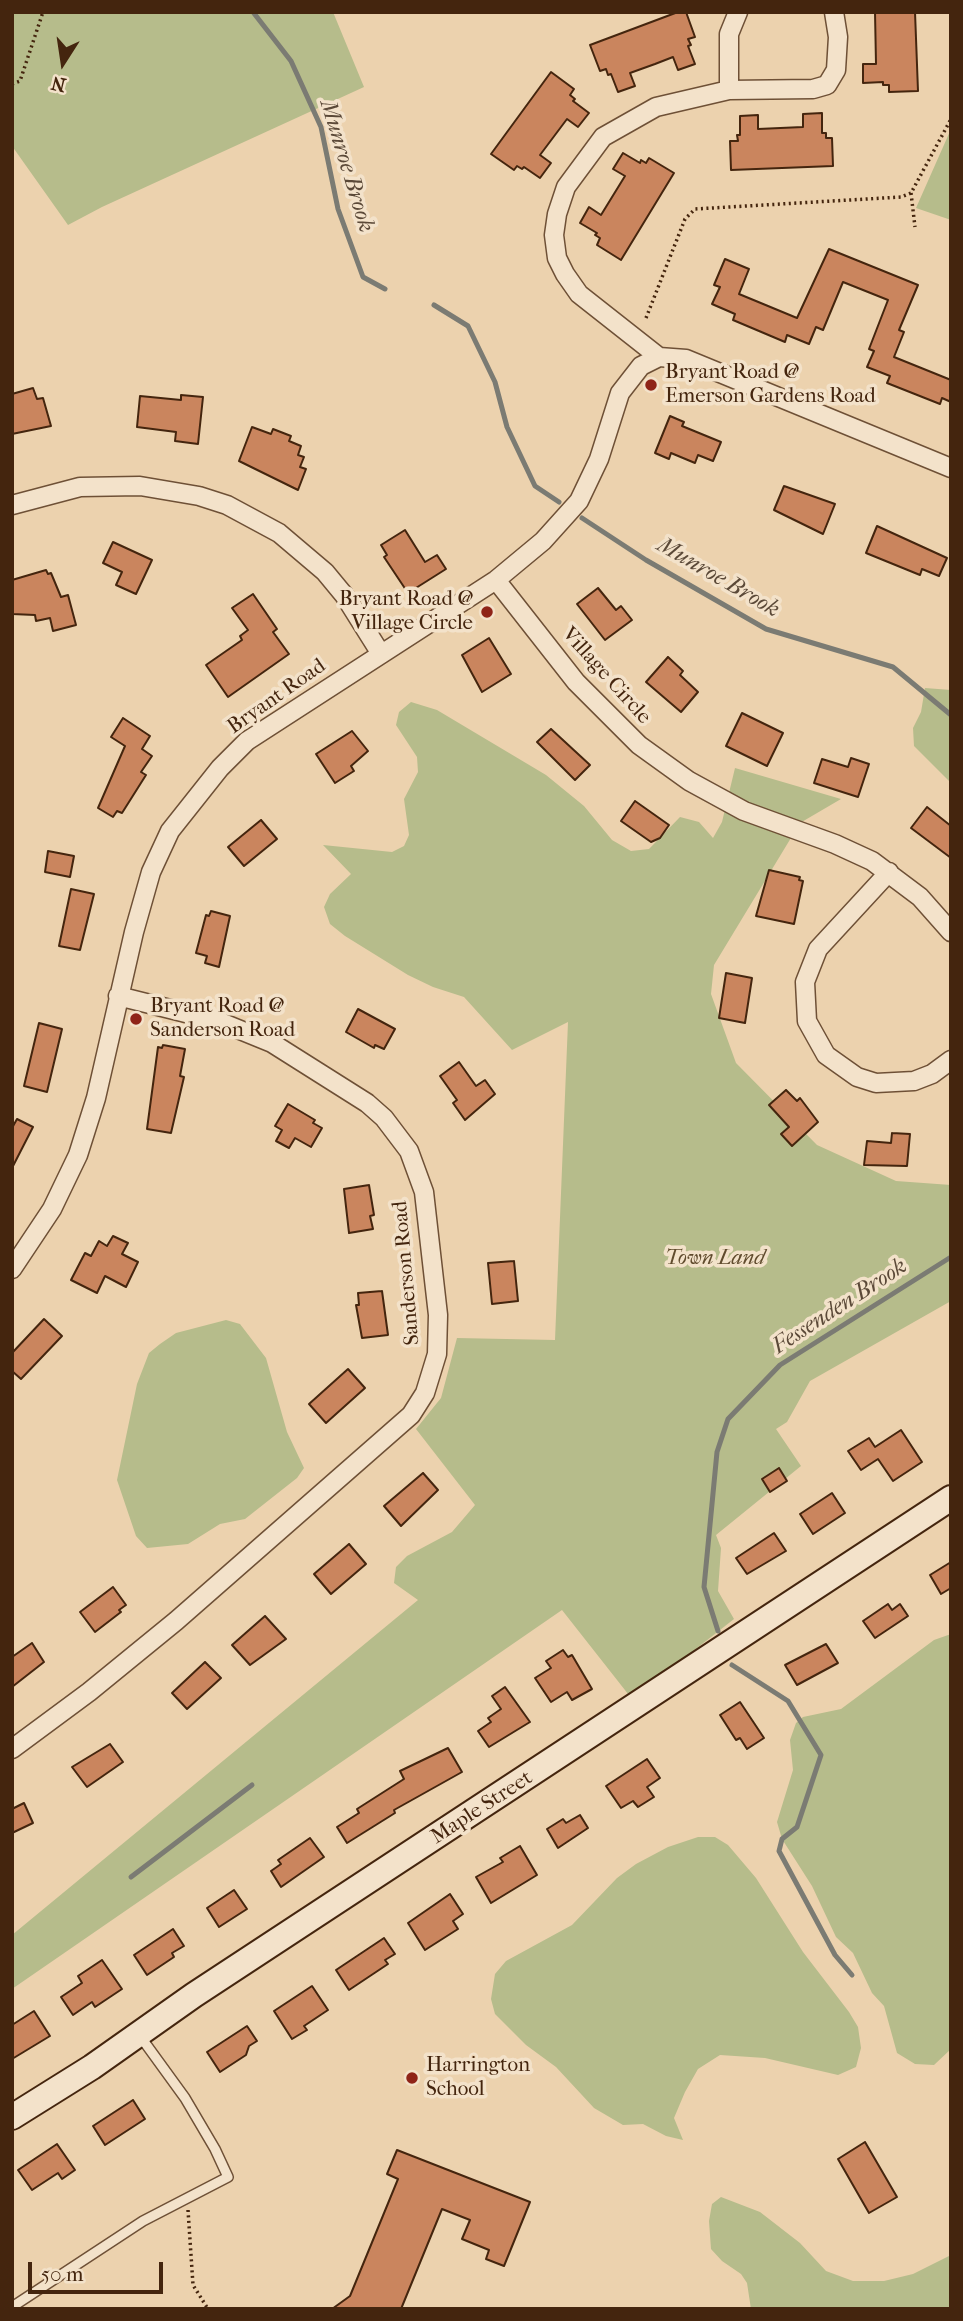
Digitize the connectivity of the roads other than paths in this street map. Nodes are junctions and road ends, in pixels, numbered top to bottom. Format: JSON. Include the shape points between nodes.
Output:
{"nodes":[{"id":1,"x":738,"y":12,"type":"edge"},
{"id":2,"x":834,"y":12,"type":"edge"},
{"id":3,"x":729,"y":90,"type":"junction"},
{"id":4,"x":659,"y":357,"type":"junction"},
{"id":5,"x":951,"y":468,"type":"edge"},
{"id":6,"x":12,"y":505,"type":"edge"},
{"id":7,"x":496,"y":580,"type":"junction"},
{"id":8,"x":381,"y":654,"type":"junction"},
{"id":9,"x":889,"y":872,"type":"junction"},
{"id":10,"x":951,"y":932,"type":"edge"},
{"id":11,"x":118,"y":996,"type":"junction"},
{"id":12,"x":951,"y":1060,"type":"edge"},
{"id":13,"x":12,"y":1269,"type":"edge"},
{"id":14,"x":951,"y":1498,"type":"edge"},
{"id":15,"x":12,"y":1749,"type":"edge"},
{"id":16,"x":139,"y":2034,"type":"junction"},
{"id":17,"x":12,"y":2117,"type":"edge"},
{"id":18,"x":12,"y":2307,"type":"edge"}],
"edges":[{"from":1,"to":3,"type":"street","via":[[729,34]]},
{"from":2,"to":3,"type":"street","via":[[836,71],[827,85]]},
{"from":3,"to":4,"type":"street","via":[[656,107],[603,137],[566,187],[557,214],[558,258],[579,294]]},
{"from":4,"to":5,"type":"street","via":[[686,359]]},
{"from":4,"to":7,"type":"street","name":"Bryant Road","via":[[641,366],[620,393],[599,459],[579,501],[543,541]]},
{"from":6,"to":8,"type":"street","via":[[80,487],[140,485],[227,505],[279,533],[325,572]]},
{"from":7,"to":8,"type":"street","name":"Bryant Road"},
{"from":7,"to":9,"type":"street","name":"Village Circle","via":[[576,682],[662,763],[744,811],[835,844]]},
{"from":8,"to":11,"type":"street","name":"Bryant Road","via":[[247,741],[195,798],[170,831],[152,872]]},
{"from":9,"to":10,"type":"street","name":"Village Circle","via":[[937,913]]},
{"from":9,"to":12,"type":"street","via":[[818,948],[805,982],[807,1021],[826,1055],[857,1077],[876,1083],[914,1081]]},
{"from":11,"to":13,"type":"street","name":"Bryant Road","via":[[78,1156],[52,1209]]},
{"from":11,"to":15,"type":"street","name":"Sanderson Road","via":[[218,1021],[272,1043],[384,1118],[409,1152],[424,1192],[438,1315],[437,1354],[425,1393],[411,1415],[166,1629]]},
{"from":14,"to":16,"type":"main road","name":"Maple Street"},
{"from":16,"to":17,"type":"main road","name":"Maple Street"},
{"from":16,"to":18,"type":"lane","via":[[185,2098],[228,2177],[143,2221]]}]}
